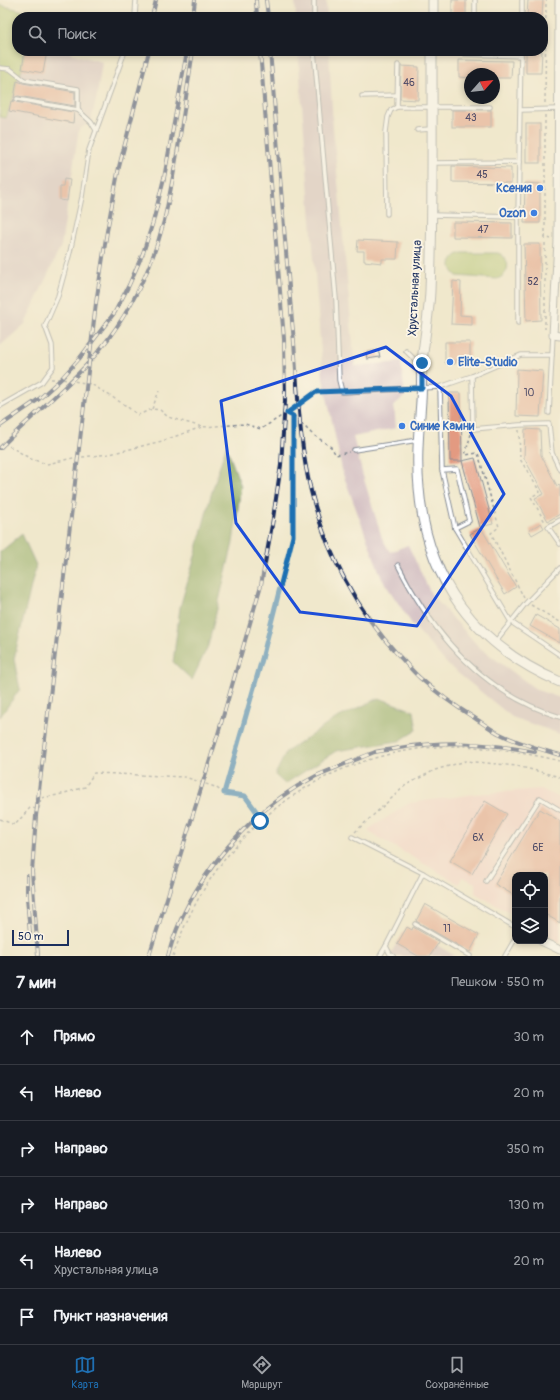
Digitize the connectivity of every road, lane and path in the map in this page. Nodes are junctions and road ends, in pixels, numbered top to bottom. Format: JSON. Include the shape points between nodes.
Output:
{"nodes":[{"id":1,"x":136,"y":0,"type":"edge"},
{"id":2,"x":314,"y":0,"type":"edge"},
{"id":3,"x":433,"y":0,"type":"edge"},
{"id":4,"x":475,"y":0,"type":"edge"},
{"id":5,"x":522,"y":0,"type":"edge"},
{"id":6,"x":546,"y":0,"type":"edge"},
{"id":7,"x":559,"y":0,"type":"edge"},
{"id":8,"x":135,"y":12,"type":"edge"},
{"id":9,"x":314,"y":12,"type":"edge"},
{"id":10,"x":432,"y":12,"type":"edge"},
{"id":11,"x":475,"y":12,"type":"edge"},
{"id":12,"x":522,"y":12,"type":"edge"},
{"id":13,"x":546,"y":12,"type":"edge"},
{"id":14,"x":123,"y":56,"type":"edge"},
{"id":15,"x":314,"y":56,"type":"edge"},
{"id":16,"x":432,"y":56,"type":"edge"},
{"id":17,"x":521,"y":56,"type":"edge"},
{"id":18,"x":545,"y":56,"type":"edge"},
{"id":19,"x":398,"y":65,"type":"dead end"},
{"id":20,"x":0,"y":68,"type":"edge"},
{"id":21,"x":397,"y":95,"type":"junction"},
{"id":22,"x":362,"y":96,"type":"dead end"},
{"id":23,"x":17,"y":99,"type":"dead end"},
{"id":24,"x":490,"y":107,"type":"dead end"},
{"id":25,"x":397,"y":108,"type":"junction"},
{"id":26,"x":432,"y":108,"type":"junction"},
{"id":27,"x":558,"y":109,"type":"junction"},
{"id":28,"x":78,"y":110,"type":"junction"},
{"id":29,"x":521,"y":110,"type":"junction"},
{"id":30,"x":544,"y":110,"type":"junction"},
{"id":31,"x":431,"y":129,"type":"junction"},
{"id":32,"x":96,"y":130,"type":"junction"},
{"id":33,"x":417,"y":130,"type":"dead end"},
{"id":34,"x":431,"y":162,"type":"junction"},
{"id":35,"x":519,"y":162,"type":"junction"},
{"id":36,"x":388,"y":214,"type":"dead end"},
{"id":37,"x":431,"y":215,"type":"junction"},
{"id":38,"x":518,"y":217,"type":"junction"},
{"id":39,"x":545,"y":237,"type":"junction"},
{"id":40,"x":558,"y":241,"type":"junction"},
{"id":41,"x":518,"y":323,"type":"dead end"},
{"id":42,"x":545,"y":329,"type":"dead end"},
{"id":43,"x":557,"y":335,"type":"edge"},
{"id":44,"x":406,"y":351,"type":"dead end"},
{"id":45,"x":552,"y":355,"type":"junction"},
{"id":46,"x":422,"y":363,"type":"junction"},
{"id":47,"x":472,"y":376,"type":"junction"},
{"id":48,"x":42,"y":382,"type":"junction"},
{"id":49,"x":440,"y":387,"type":"junction"},
{"id":50,"x":422,"y":388,"type":"junction"},
{"id":51,"x":159,"y":391,"type":"dead end"},
{"id":52,"x":342,"y":392,"type":"junction"},
{"id":53,"x":0,"y":406,"type":"edge"},
{"id":54,"x":152,"y":409,"type":"junction"},
{"id":55,"x":287,"y":413,"type":"junction"},
{"id":56,"x":549,"y":413,"type":"dead end"},
{"id":57,"x":293,"y":416,"type":"junction"},
{"id":58,"x":519,"y":425,"type":"junction"},
{"id":59,"x":202,"y":427,"type":"junction"},
{"id":60,"x":473,"y":429,"type":"junction"},
{"id":61,"x":418,"y":440,"type":"junction"},
{"id":62,"x":4,"y":443,"type":"dead end"},
{"id":63,"x":354,"y":450,"type":"joint"},
{"id":64,"x":442,"y":470,"type":"junction"},
{"id":65,"x":560,"y":470,"type":"edge"},
{"id":66,"x":560,"y":520,"type":"edge"},
{"id":67,"x":548,"y":527,"type":"junction"},
{"id":68,"x":455,"y":528,"type":"junction"},
{"id":69,"x":560,"y":544,"type":"edge"},
{"id":70,"x":398,"y":565,"type":"dead end"},
{"id":71,"x":560,"y":568,"type":"edge"},
{"id":72,"x":526,"y":603,"type":"junction"},
{"id":73,"x":511,"y":622,"type":"junction"},
{"id":74,"x":560,"y":622,"type":"edge"},
{"id":75,"x":494,"y":642,"type":"junction"},
{"id":76,"x":560,"y":655,"type":"edge"},
{"id":77,"x":560,"y":682,"type":"edge"},
{"id":78,"x":560,"y":717,"type":"edge"},
{"id":79,"x":560,"y":761,"type":"edge"},
{"id":80,"x":560,"y":777,"type":"edge"},
{"id":81,"x":224,"y":793,"type":"junction"},
{"id":82,"x":560,"y":810,"type":"edge"},
{"id":83,"x":0,"y":819,"type":"edge"},
{"id":84,"x":262,"y":819,"type":"junction"},
{"id":85,"x":352,"y":837,"type":"joint"},
{"id":86,"x":423,"y":873,"type":"junction"},
{"id":87,"x":486,"y":882,"type":"dead end"},
{"id":88,"x":415,"y":924,"type":"dead end"},
{"id":89,"x":512,"y":924,"type":"edge"},
{"id":90,"x":512,"y":944,"type":"edge"},
{"id":91,"x":547,"y":944,"type":"edge"},
{"id":92,"x":386,"y":946,"type":"junction"},
{"id":93,"x":560,"y":950,"type":"edge"},
{"id":94,"x":172,"y":956,"type":"edge"},
{"id":95,"x":380,"y":956,"type":"edge"},
{"id":96,"x":393,"y":956,"type":"edge"},
{"id":97,"x":470,"y":956,"type":"edge"},
{"id":98,"x":505,"y":956,"type":"edge"}],
"edges":[{"from":1,"to":8,"type":"lane"},
{"from":2,"to":9,"type":"lane"},
{"from":3,"to":10,"type":"street"},
{"from":4,"to":11,"type":"lane"},
{"from":5,"to":12,"type":"lane"},
{"from":6,"to":13,"type":"path"},
{"from":7,"to":27,"type":"street"},
{"from":14,"to":32,"type":"lane"},
{"from":15,"to":52,"type":"lane","via":[[336,299],[339,380]]},
{"from":16,"to":26,"type":"street","name":"Хрустальная улица"},
{"from":17,"to":29,"type":"lane"},
{"from":18,"to":30,"type":"path"},
{"from":19,"to":21,"type":"lane"},
{"from":20,"to":28,"type":"lane","via":[[10,69],[24,80],[78,89]]},
{"from":21,"to":22,"type":"lane"},
{"from":21,"to":25,"type":"lane"},
{"from":23,"to":28,"type":"lane"},
{"from":24,"to":26,"type":"lane"},
{"from":25,"to":26,"type":"lane"},
{"from":25,"to":36,"type":"lane","via":[[391,110],[386,132]]},
{"from":26,"to":31,"type":"street","name":"Хрустальная улица"},
{"from":27,"to":30,"type":"lane"},
{"from":27,"to":40,"type":"street"},
{"from":28,"to":32,"type":"lane"},
{"from":29,"to":30,"type":"lane"},
{"from":29,"to":35,"type":"lane"},
{"from":30,"to":39,"type":"path"},
{"from":31,"to":33,"type":"lane"},
{"from":31,"to":34,"type":"street","name":"Хрустальная улица"},
{"from":32,"to":48,"type":"lane","via":[[89,150],[70,252],[58,296],[45,326],[52,345],[53,367]]},
{"from":34,"to":35,"type":"lane"},
{"from":34,"to":37,"type":"street","name":"Хрустальная улица"},
{"from":35,"to":38,"type":"lane"},
{"from":37,"to":38,"type":"lane"},
{"from":37,"to":46,"type":"street","name":"Хрустальная улица","via":[[430,290]]},
{"from":38,"to":41,"type":"lane"},
{"from":39,"to":40,"type":"path"},
{"from":39,"to":42,"type":"path"},
{"from":40,"to":43,"type":"street"},
{"from":43,"to":45,"type":"lane"},
{"from":44,"to":46,"type":"lane"},
{"from":45,"to":47,"type":"lane","via":[[521,355]]},
{"from":45,"to":56,"type":"lane"},
{"from":46,"to":50,"type":"street","name":"Хрустальная улица"},
{"from":47,"to":49,"type":"lane"},
{"from":47,"to":60,"type":"lane"},
{"from":48,"to":53,"type":"lane"},
{"from":48,"to":54,"type":"path","via":[[61,379],[91,384],[138,415]]},
{"from":49,"to":50,"type":"lane"},
{"from":49,"to":64,"type":"lane"},
{"from":50,"to":52,"type":"lane"},
{"from":50,"to":61,"type":"street","name":"Хрустальная улица"},
{"from":51,"to":54,"type":"path"},
{"from":52,"to":55,"type":"path","via":[[316,392]]},
{"from":54,"to":59,"type":"path","via":[[160,410],[168,417]]},
{"from":55,"to":57,"type":"path"},
{"from":55,"to":59,"type":"path","via":[[261,429],[245,424]]},
{"from":57,"to":63,"type":"path","via":[[311,433],[331,446],[336,455]]},
{"from":57,"to":81,"type":"path","via":[[293,536]]},
{"from":58,"to":60,"type":"lane"},
{"from":58,"to":65,"type":"lane","via":[[549,424],[552,453]]},
{"from":58,"to":67,"type":"path","via":[[520,459],[540,492],[531,497]]},
{"from":59,"to":62,"type":"path","via":[[162,441],[110,454],[47,464],[31,459]]},
{"from":60,"to":72,"type":"path","via":[[465,455],[478,454],[499,527],[491,533]]},
{"from":61,"to":63,"type":"lane"},
{"from":61,"to":75,"type":"street","name":"Хрустальная улица","via":[[419,490],[431,549],[459,604],[472,622]]},
{"from":64,"to":68,"type":"lane"},
{"from":64,"to":68,"type":"lane","via":[[456,469],[469,521]]},
{"from":66,"to":67,"type":"lane"},
{"from":67,"to":69,"type":"lane"},
{"from":68,"to":73,"type":"lane"},
{"from":70,"to":78,"type":"lane","via":[[412,592],[445,639],[473,668],[508,695]]},
{"from":71,"to":72,"type":"lane"},
{"from":72,"to":73,"type":"lane"},
{"from":72,"to":74,"type":"path"},
{"from":73,"to":75,"type":"lane"},
{"from":73,"to":76,"type":"lane"},
{"from":75,"to":77,"type":"street","name":"Хрустальная улица","via":[[519,661]]},
{"from":79,"to":84,"type":"path","via":[[468,746],[398,752],[332,773],[289,798]]},
{"from":80,"to":85,"type":"path","via":[[517,766],[466,761],[435,770],[406,786]]},
{"from":81,"to":83,"type":"path","via":[[215,787],[185,777],[94,773],[85,786],[41,798],[39,809],[30,808],[15,825]]},
{"from":81,"to":84,"type":"path","via":[[245,796]]},
{"from":82,"to":87,"type":"lane","via":[[540,798]]},
{"from":84,"to":94,"type":"path","via":[[238,842],[206,885],[179,936]]},
{"from":85,"to":86,"type":"lane"},
{"from":86,"to":89,"type":"lane"},
{"from":86,"to":92,"type":"lane"},
{"from":88,"to":97,"type":"lane"},
{"from":90,"to":98,"type":"lane"},
{"from":91,"to":93,"type":"street"},
{"from":92,"to":95,"type":"lane"},
{"from":92,"to":96,"type":"lane"}]}
